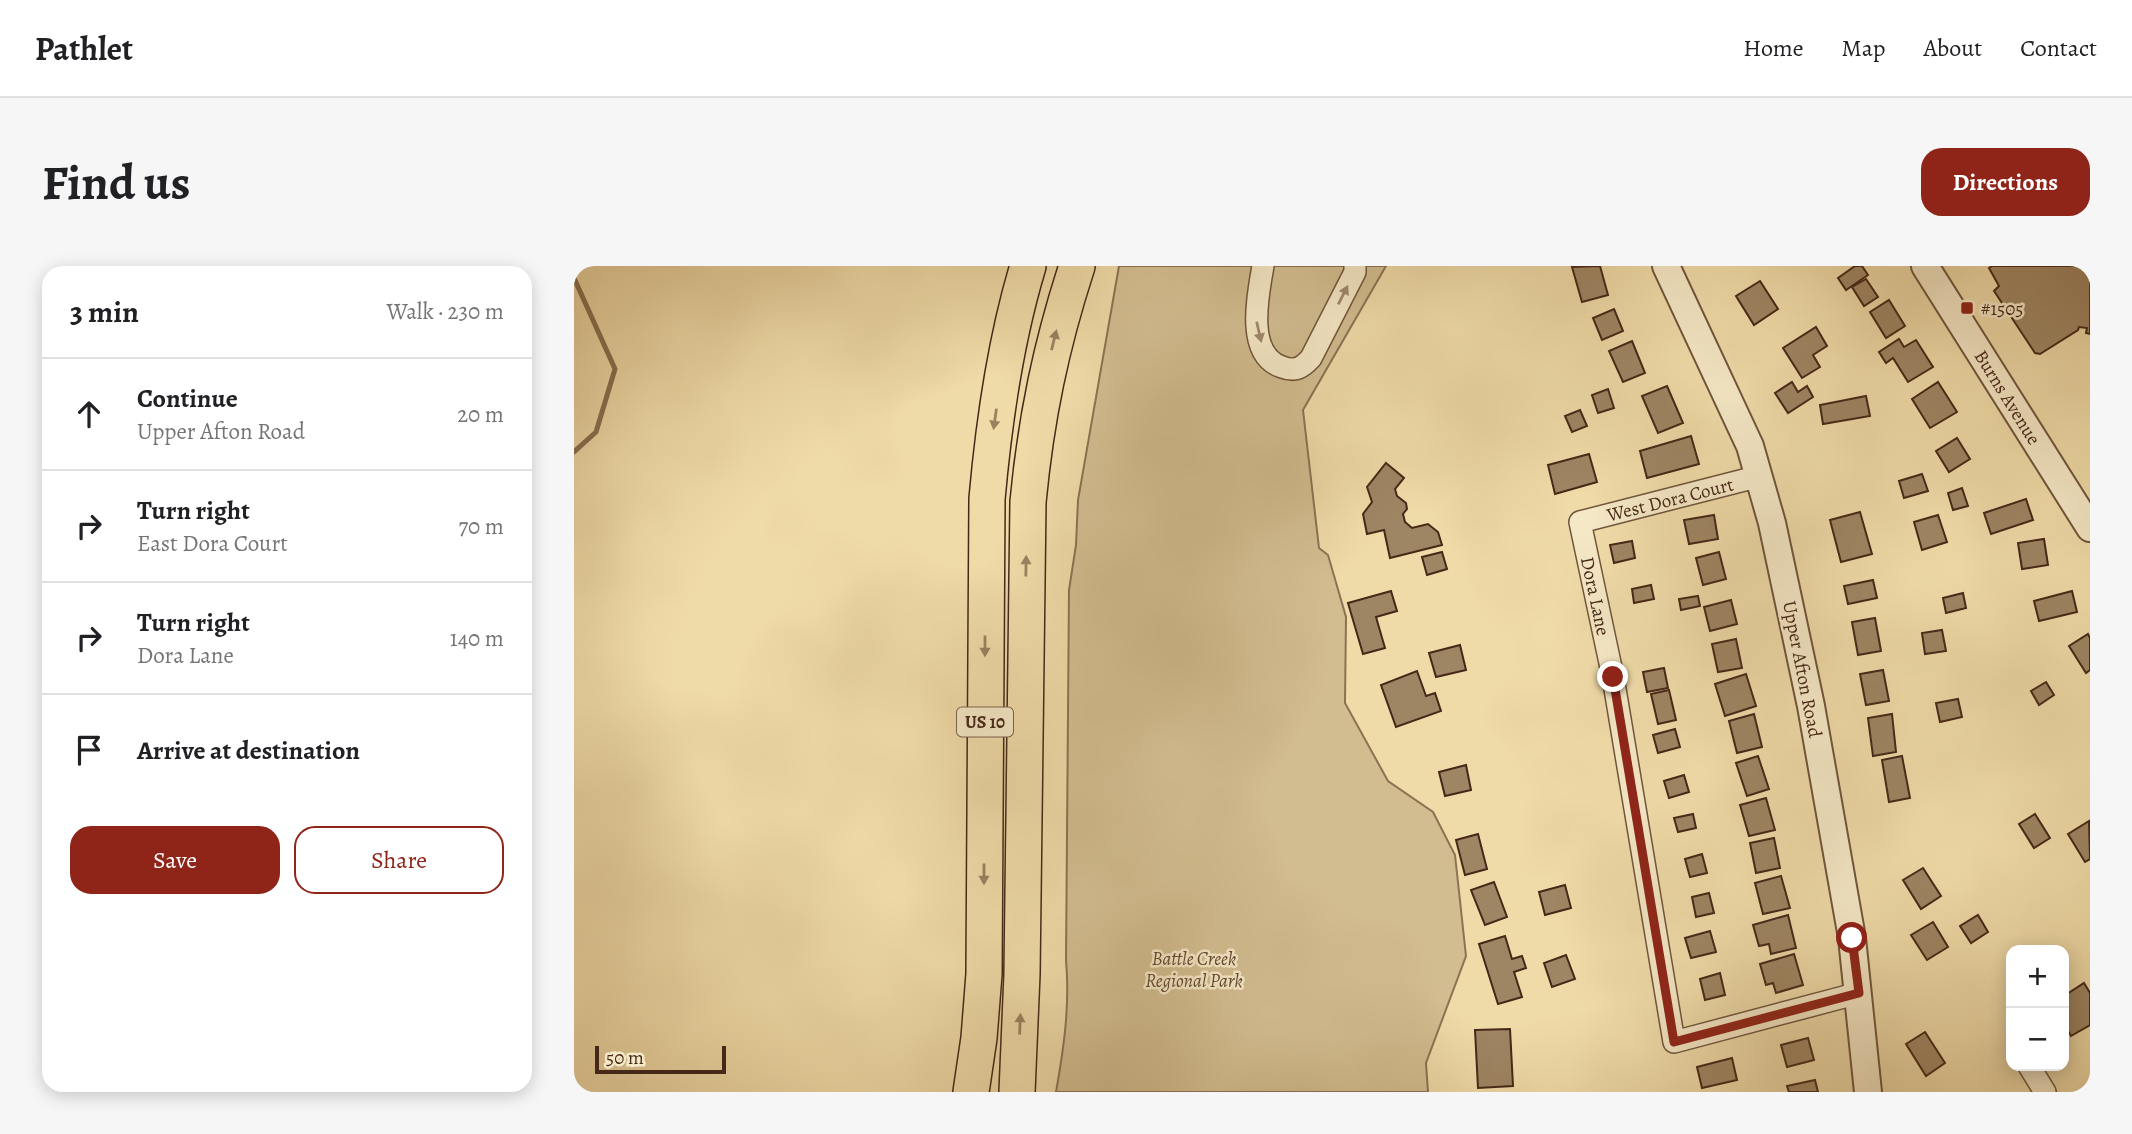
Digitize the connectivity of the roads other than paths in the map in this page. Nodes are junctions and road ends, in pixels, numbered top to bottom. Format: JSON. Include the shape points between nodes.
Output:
{"nodes":[{"id":1,"x":1014,"y":266,"type":"edge"},
{"id":2,"x":1028,"y":266,"type":"edge"},
{"id":3,"x":1077,"y":266,"type":"edge"},
{"id":4,"x":1262,"y":266,"type":"edge"},
{"id":5,"x":1355,"y":266,"type":"edge"},
{"id":6,"x":1666,"y":266,"type":"edge"},
{"id":7,"x":1926,"y":266,"type":"edge"},
{"id":8,"x":1006,"y":352,"type":"junction"},
{"id":9,"x":1760,"y":476,"type":"junction"},
{"id":10,"x":1580,"y":522,"type":"joint"},
{"id":11,"x":2090,"y":528,"type":"edge"},
{"id":12,"x":1859,"y":993,"type":"junction"},
{"id":13,"x":2032,"y":1071,"type":"edge"},
{"id":14,"x":971,"y":1092,"type":"edge"},
{"id":15,"x":1017,"y":1092,"type":"edge"},
{"id":16,"x":1868,"y":1092,"type":"edge"},
{"id":17,"x":2045,"y":1092,"type":"edge"}],
"edges":[{"from":1,"to":8,"type":"highway"},
{"from":2,"to":8,"type":"highway","number":"US 10"},
{"from":15,"to":3,"type":"highway","number":"US 10","one_way":true,"via":[[1028,502],[1045,375]]},
{"from":4,"to":5,"type":"street","one_way":true,"via":[[1255,308],[1257,334],[1276,365],[1291,370],[1304,367],[1311,358]]},
{"from":6,"to":9,"type":"street","name":"Upper Afton Road","via":[[1735,411]]},
{"from":7,"to":11,"type":"street","name":"Burns Avenue"},
{"from":8,"to":14,"type":"highway","number":"US 10","one_way":true,"via":[[987,499],[984,974]]},
{"from":9,"to":10,"type":"street","name":"West Dora Court"},
{"from":9,"to":12,"type":"street","name":"Upper Afton Road","via":[[1811,706]]},
{"from":10,"to":12,"type":"street","name":"Dora Lane","via":[[1613,677],[1674,1042]]},
{"from":12,"to":16,"type":"street","name":"Upper Afton Road"},
{"from":13,"to":17,"type":"street"}]}
